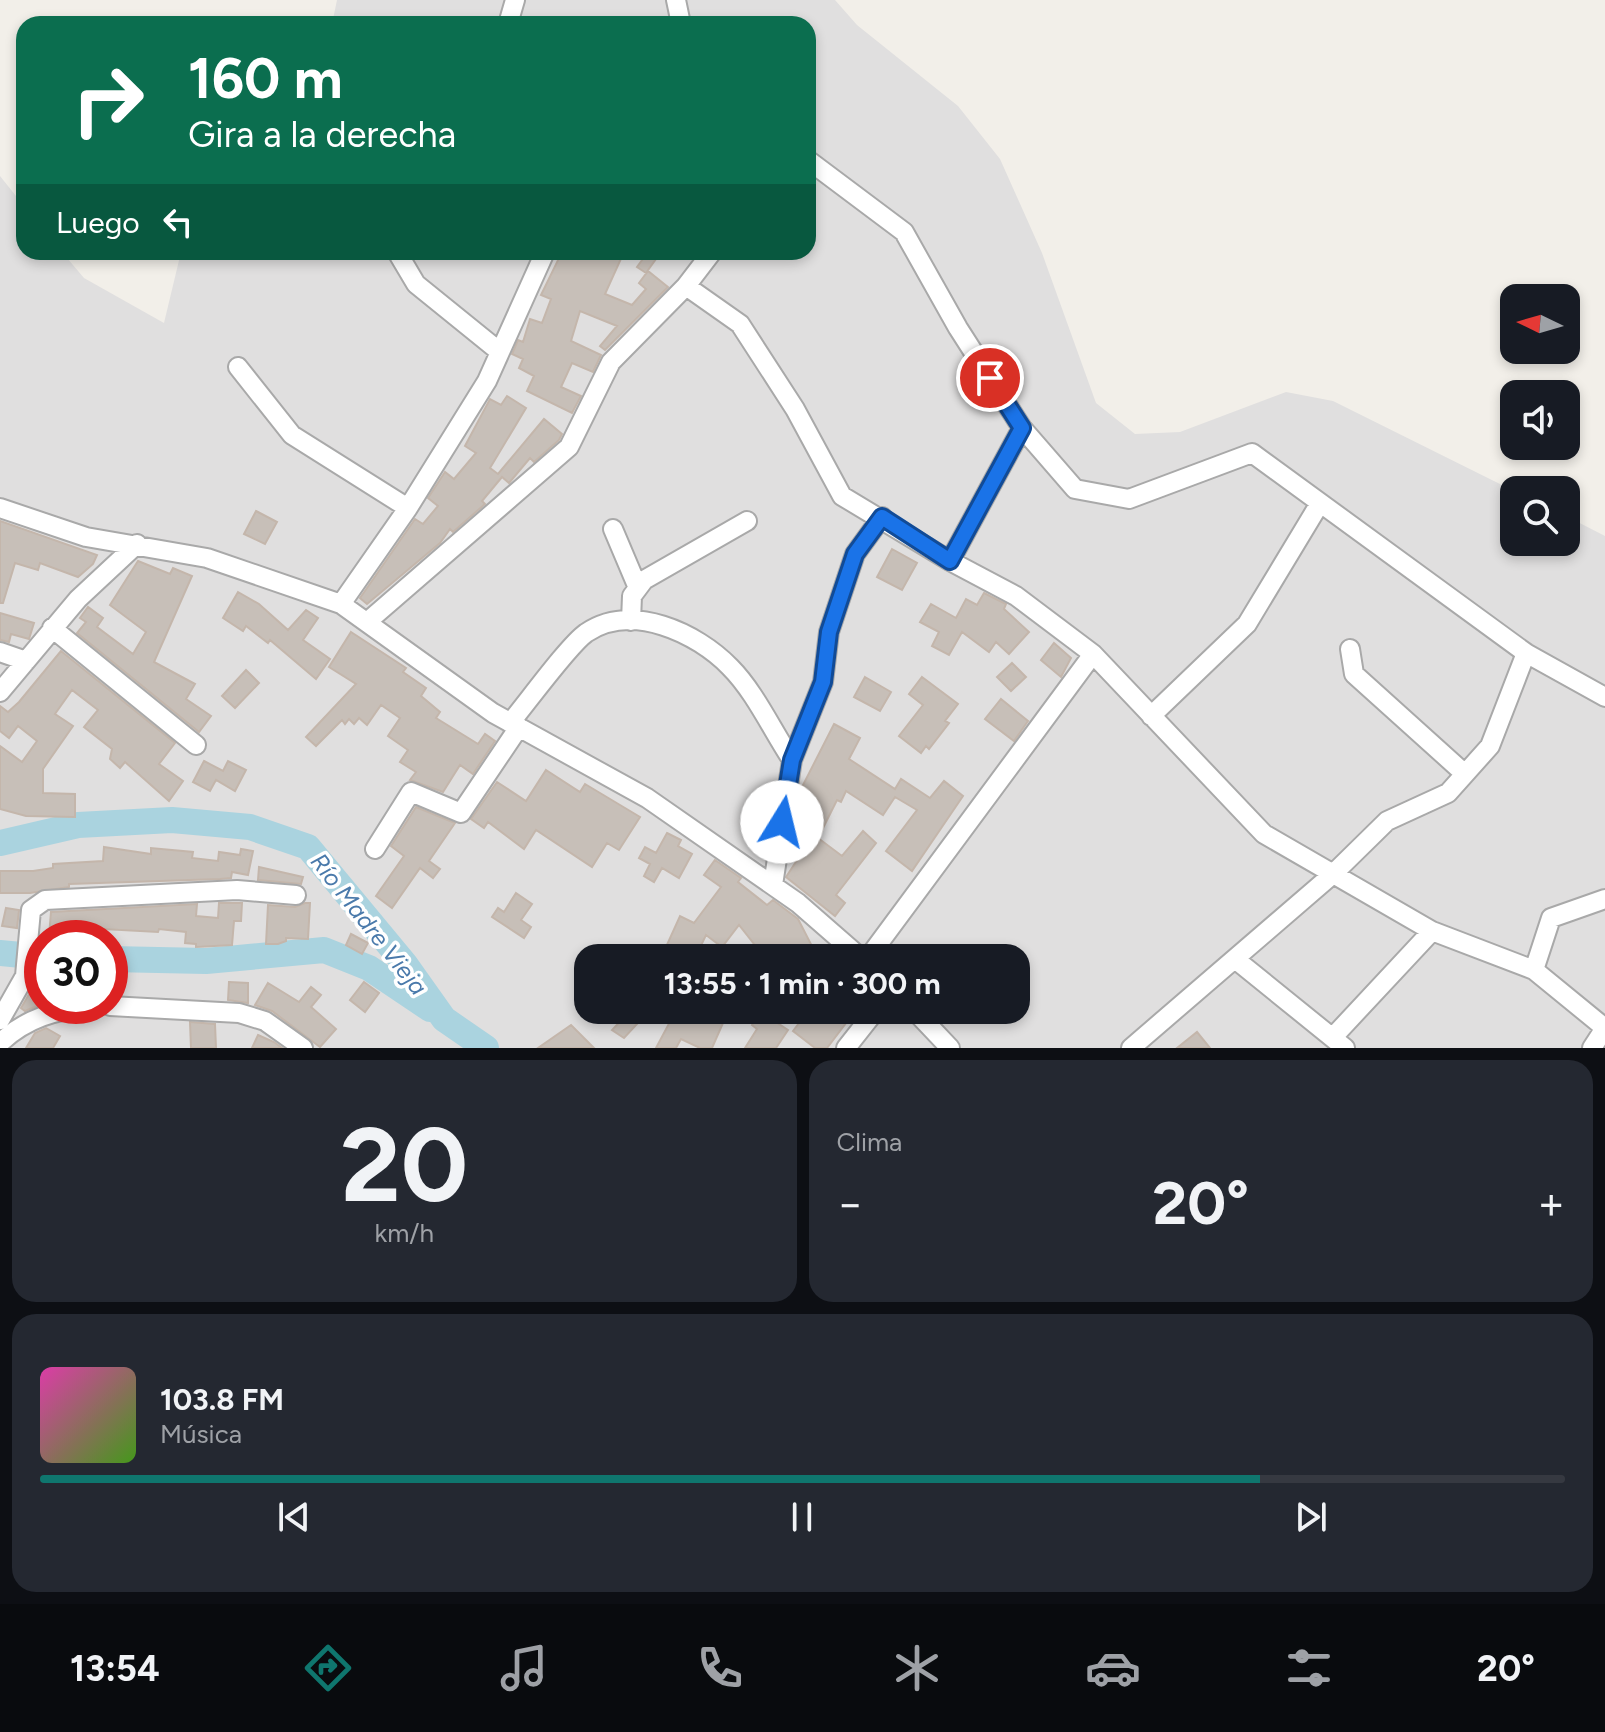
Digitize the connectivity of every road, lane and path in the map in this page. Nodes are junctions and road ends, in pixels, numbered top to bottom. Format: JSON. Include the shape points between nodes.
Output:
{"nodes":[{"id":1,"x":816,"y":167,"type":"edge"},
{"id":2,"x":402,"y":260,"type":"edge"},
{"id":3,"x":541,"y":260,"type":"edge"},
{"id":4,"x":706,"y":260,"type":"edge"},
{"id":5,"x":686,"y":286,"type":"junction"},
{"id":6,"x":500,"y":352,"type":"junction"},
{"id":7,"x":238,"y":367,"type":"dead end"},
{"id":8,"x":1022,"y":428,"type":"junction"},
{"id":9,"x":1320,"y":503,"type":"junction"},
{"id":10,"x":0,"y":508,"type":"edge"},
{"id":11,"x":408,"y":508,"type":"junction"},
{"id":12,"x":882,"y":517,"type":"junction"},
{"id":13,"x":747,"y":521,"type":"dead end"},
{"id":14,"x":613,"y":529,"type":"dead end"},
{"id":15,"x":137,"y":544,"type":"junction"},
{"id":16,"x":950,"y":561,"type":"junction"},
{"id":17,"x":638,"y":588,"type":"junction"},
{"id":18,"x":341,"y":604,"type":"junction"},
{"id":19,"x":631,"y":621,"type":"junction"},
{"id":20,"x":367,"y":622,"type":"junction"},
{"id":21,"x":52,"y":628,"type":"junction"},
{"id":22,"x":1350,"y":649,"type":"dead end"},
{"id":23,"x":0,"y":652,"type":"edge"},
{"id":24,"x":1526,"y":653,"type":"junction"},
{"id":25,"x":1093,"y":654,"type":"junction"},
{"id":26,"x":26,"y":661,"type":"junction"},
{"id":27,"x":0,"y":692,"type":"edge"},
{"id":28,"x":1605,"y":697,"type":"edge"},
{"id":29,"x":1151,"y":716,"type":"junction"},
{"id":30,"x":515,"y":725,"type":"junction"},
{"id":31,"x":196,"y":745,"type":"dead end"},
{"id":32,"x":792,"y":760,"type":"junction"},
{"id":33,"x":1465,"y":774,"type":"junction"},
{"id":34,"x":375,"y":849,"type":"dead end"},
{"id":35,"x":1333,"y":874,"type":"junction"},
{"id":36,"x":773,"y":885,"type":"junction"},
{"id":37,"x":296,"y":895,"type":"dead end"},
{"id":38,"x":1605,"y":899,"type":"edge"},
{"id":39,"x":1432,"y":931,"type":"junction"},
{"id":40,"x":844,"y":944,"type":"edge"},
{"id":41,"x":878,"y":944,"type":"edge"},
{"id":42,"x":1235,"y":959,"type":"junction"},
{"id":43,"x":1534,"y":970,"type":"junction"},
{"id":44,"x":128,"y":1007,"type":"edge"},
{"id":45,"x":0,"y":1020,"type":"edge"},
{"id":46,"x":24,"y":1024,"type":"edge"},
{"id":47,"x":865,"y":1024,"type":"edge"},
{"id":48,"x":927,"y":1024,"type":"edge"},
{"id":49,"x":1339,"y":1042,"type":"edge"},
{"id":50,"x":0,"y":1043,"type":"edge"},
{"id":51,"x":303,"y":1048,"type":"edge"},
{"id":52,"x":846,"y":1048,"type":"edge"},
{"id":53,"x":950,"y":1048,"type":"edge"},
{"id":54,"x":1131,"y":1048,"type":"edge"},
{"id":55,"x":1592,"y":1048,"type":"edge"}],
"edges":[{"from":1,"to":8,"type":"street","via":[[904,232]]},
{"from":2,"to":6,"type":"street","via":[[416,284]]},
{"from":3,"to":6,"type":"street"},
{"from":4,"to":5,"type":"street"},
{"from":5,"to":12,"type":"street","via":[[740,324],[842,496]]},
{"from":5,"to":20,"type":"street","via":[[611,362],[569,447]]},
{"from":6,"to":11,"type":"street"},
{"from":7,"to":11,"type":"street","via":[[292,435]]},
{"from":8,"to":9,"type":"street","via":[[1075,489],[1129,499],[1252,453]]},
{"from":8,"to":16,"type":"street"},
{"from":9,"to":24,"type":"street"},
{"from":9,"to":29,"type":"street","via":[[1247,624]]},
{"from":10,"to":15,"type":"street","via":[[86,537]]},
{"from":11,"to":18,"type":"street"},
{"from":12,"to":16,"type":"street"},
{"from":12,"to":32,"type":"street","via":[[855,554],[829,632],[823,682]]},
{"from":13,"to":17,"type":"street"},
{"from":14,"to":17,"type":"street"},
{"from":15,"to":18,"type":"street","via":[[207,558]]},
{"from":15,"to":21,"type":"street"},
{"from":16,"to":25,"type":"street","via":[[1016,596]]},
{"from":17,"to":19,"type":"street","via":[[632,596]]},
{"from":18,"to":20,"type":"street"},
{"from":19,"to":30,"type":"street","via":[[586,633]]},
{"from":19,"to":32,"type":"street","via":[[649,621],[692,636],[732,669]]},
{"from":20,"to":30,"type":"street"},
{"from":21,"to":26,"type":"street"},
{"from":21,"to":31,"type":"street"},
{"from":22,"to":33,"type":"street","via":[[1354,674]]},
{"from":23,"to":26,"type":"street"},
{"from":24,"to":28,"type":"street"},
{"from":24,"to":33,"type":"street","via":[[1490,746]]},
{"from":25,"to":29,"type":"street"},
{"from":25,"to":41,"type":"street"},
{"from":26,"to":27,"type":"street"},
{"from":29,"to":35,"type":"street","via":[[1264,834]]},
{"from":30,"to":34,"type":"street","via":[[461,813],[411,792]]},
{"from":30,"to":36,"type":"street","via":[[647,798]]},
{"from":32,"to":36,"type":"street"},
{"from":33,"to":35,"type":"street","via":[[1448,793],[1387,821]]},
{"from":35,"to":39,"type":"street"},
{"from":35,"to":42,"type":"street"},
{"from":36,"to":40,"type":"street"},
{"from":37,"to":45,"type":"street","via":[[237,890],[45,900],[31,910],[22,985]]},
{"from":38,"to":43,"type":"street","via":[[1551,918]]},
{"from":39,"to":43,"type":"street"},
{"from":39,"to":49,"type":"street"},
{"from":42,"to":49,"type":"street"},
{"from":42,"to":54,"type":"street"},
{"from":43,"to":55,"type":"street","via":[[1605,1028]]},
{"from":44,"to":51,"type":"street","via":[[239,1013],[265,1021]]},
{"from":46,"to":50,"type":"street"},
{"from":47,"to":52,"type":"street"},
{"from":48,"to":53,"type":"street"}]}
